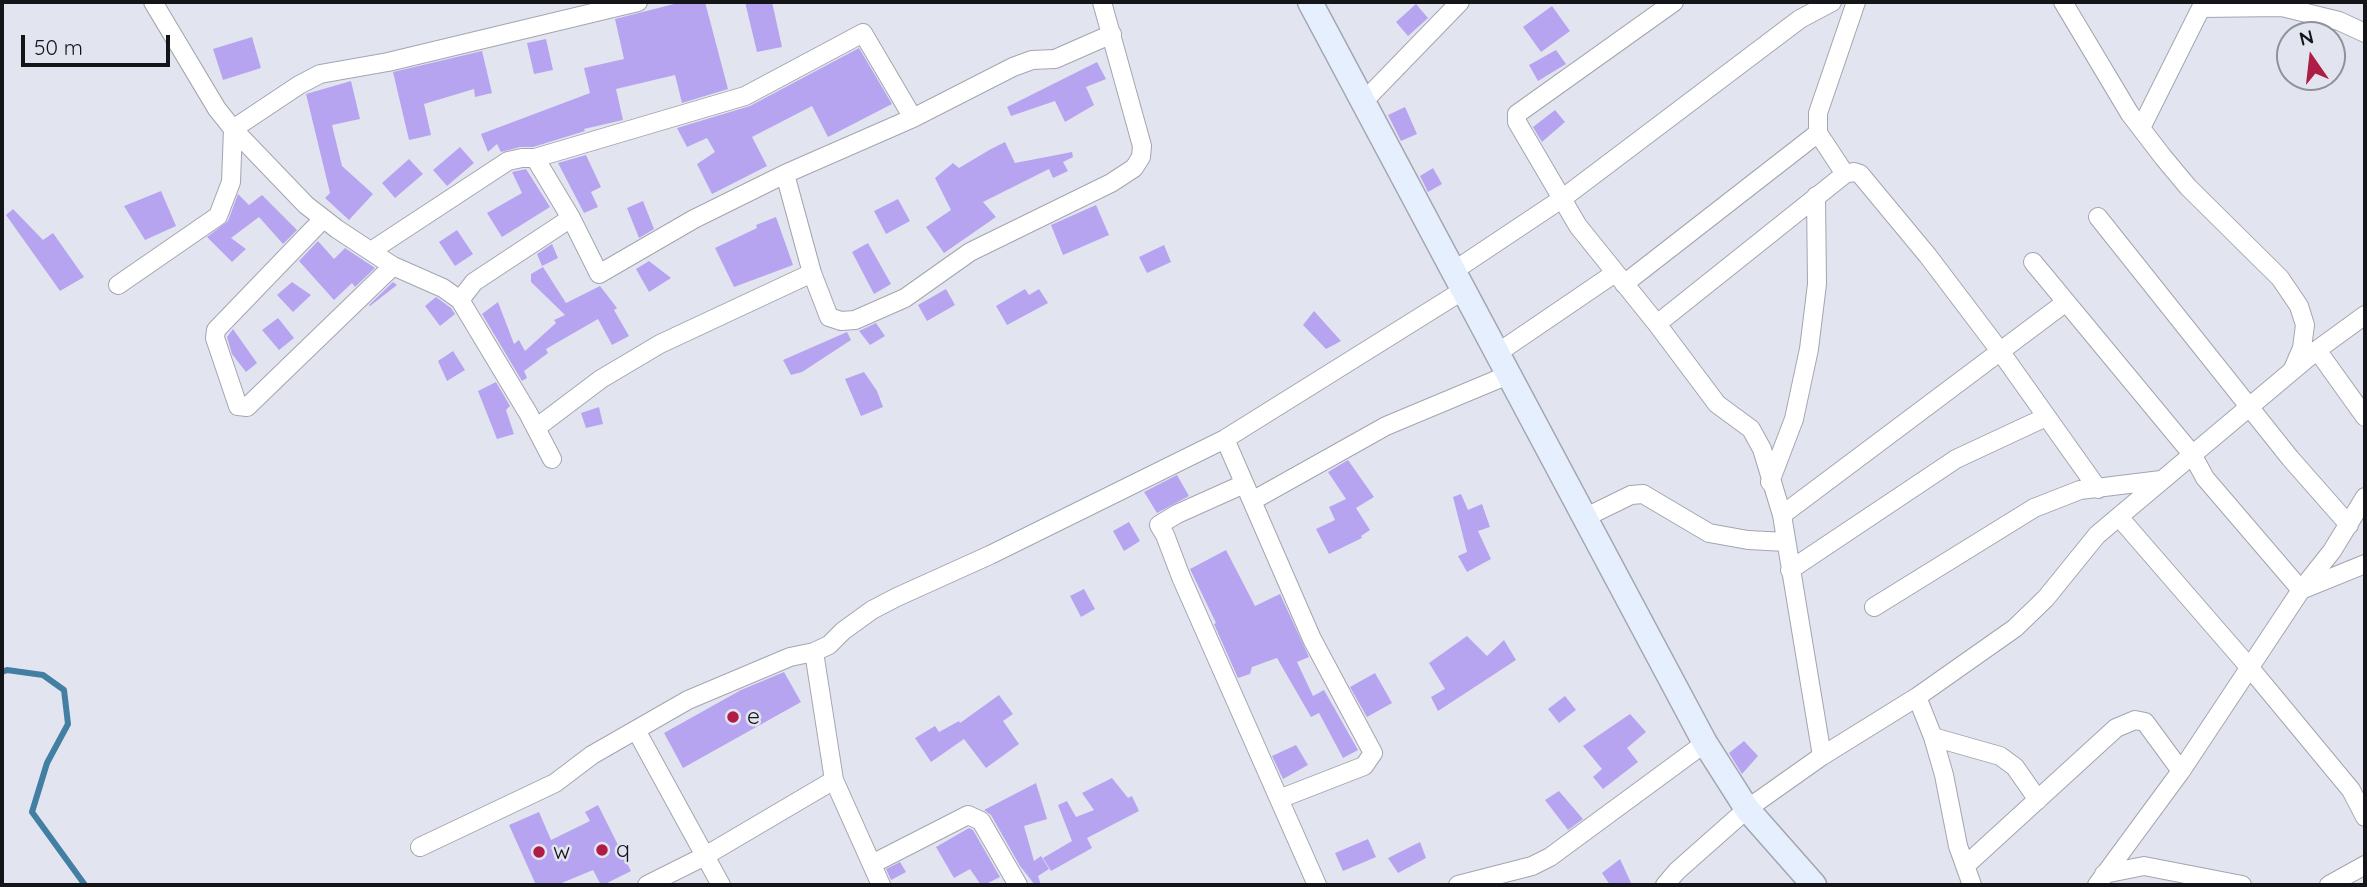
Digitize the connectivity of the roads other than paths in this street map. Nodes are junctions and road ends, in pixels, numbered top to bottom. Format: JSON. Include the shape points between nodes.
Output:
{"nodes":[{"id":1,"x":153,"y":2,"type":"edge"},
{"id":2,"x":638,"y":2,"type":"edge"},
{"id":3,"x":1102,"y":2,"type":"edge"},
{"id":4,"x":1310,"y":2,"type":"edge"},
{"id":5,"x":1460,"y":2,"type":"edge"},
{"id":6,"x":1832,"y":2,"type":"edge"},
{"id":7,"x":1856,"y":2,"type":"edge"},
{"id":8,"x":2063,"y":2,"type":"edge"},
{"id":9,"x":1670,"y":3,"type":"edge"},
{"id":10,"x":2365,"y":33,"type":"edge"},
{"id":11,"x":1112,"y":34,"type":"junction"},
{"id":12,"x":1363,"y":102,"type":"junction"},
{"id":13,"x":913,"y":118,"type":"junction"},
{"id":14,"x":2141,"y":128,"type":"junction"},
{"id":15,"x":233,"y":129,"type":"junction"},
{"id":16,"x":1818,"y":133,"type":"junction"},
{"id":17,"x":534,"y":158,"type":"junction"},
{"id":18,"x":785,"y":174,"type":"junction"},
{"id":19,"x":1845,"y":174,"type":"junction"},
{"id":20,"x":1816,"y":196,"type":"junction"},
{"id":21,"x":1563,"y":198,"type":"junction"},
{"id":22,"x":2098,"y":217,"type":"dead end"},
{"id":23,"x":571,"y":218,"type":"junction"},
{"id":24,"x":323,"y":219,"type":"junction"},
{"id":25,"x":371,"y":251,"type":"junction"},
{"id":26,"x":2033,"y":262,"type":"dead end"},
{"id":27,"x":393,"y":266,"type":"junction"},
{"id":28,"x":812,"y":273,"type":"junction"},
{"id":29,"x":1619,"y":279,"type":"junction"},
{"id":30,"x":1457,"y":281,"type":"junction"},
{"id":31,"x":118,"y":285,"type":"dead end"},
{"id":32,"x":460,"y":300,"type":"junction"},
{"id":33,"x":2066,"y":302,"type":"junction"},
{"id":34,"x":2365,"y":315,"type":"edge"},
{"id":35,"x":1657,"y":324,"type":"junction"},
{"id":36,"x":2317,"y":350,"type":"junction"},
{"id":37,"x":2000,"y":351,"type":"junction"},
{"id":38,"x":1502,"y":365,"type":"junction"},
{"id":39,"x":2292,"y":372,"type":"junction"},
{"id":40,"x":2249,"y":406,"type":"junction"},
{"id":41,"x":2046,"y":417,"type":"junction"},
{"id":42,"x":2365,"y":417,"type":"edge"},
{"id":43,"x":536,"y":428,"type":"junction"},
{"id":44,"x":1225,"y":439,"type":"junction"},
{"id":45,"x":2192,"y":454,"type":"junction"},
{"id":46,"x":552,"y":459,"type":"dead end"},
{"id":47,"x":2161,"y":480,"type":"junction"},
{"id":48,"x":1770,"y":482,"type":"junction"},
{"id":49,"x":2098,"y":489,"type":"junction"},
{"id":50,"x":1248,"y":493,"type":"junction"},
{"id":51,"x":2365,"y":496,"type":"edge"},
{"id":52,"x":1782,"y":516,"type":"junction"},
{"id":53,"x":2119,"y":517,"type":"junction"},
{"id":54,"x":1584,"y":518,"type":"junction"},
{"id":55,"x":2348,"y":525,"type":"junction"},
{"id":56,"x":1786,"y":542,"type":"junction"},
{"id":57,"x":2365,"y":564,"type":"edge"},
{"id":58,"x":1790,"y":570,"type":"junction"},
{"id":59,"x":2301,"y":590,"type":"junction"},
{"id":60,"x":1874,"y":607,"type":"dead end"},
{"id":61,"x":814,"y":652,"type":"junction"},
{"id":62,"x":2250,"y":668,"type":"junction"},
{"id":63,"x":1917,"y":698,"type":"junction"},
{"id":64,"x":636,"y":730,"type":"junction"},
{"id":65,"x":1933,"y":737,"type":"junction"},
{"id":66,"x":1705,"y":743,"type":"junction"},
{"id":67,"x":1822,"y":756,"type":"junction"},
{"id":68,"x":2181,"y":771,"type":"junction"},
{"id":69,"x":834,"y":780,"type":"junction"},
{"id":70,"x":1279,"y":799,"type":"junction"},
{"id":71,"x":2038,"y":800,"type":"junction"},
{"id":72,"x":1747,"y":809,"type":"junction"},
{"id":73,"x":2365,"y":817,"type":"edge"},
{"id":74,"x":420,"y":848,"type":"dead end"},
{"id":75,"x":705,"y":856,"type":"junction"},
{"id":76,"x":872,"y":864,"type":"junction"},
{"id":77,"x":2365,"y":865,"type":"edge"},
{"id":78,"x":1965,"y":866,"type":"junction"},
{"id":79,"x":2101,"y":880,"type":"edge"},
{"id":80,"x":647,"y":885,"type":"edge"},
{"id":81,"x":721,"y":885,"type":"edge"},
{"id":82,"x":881,"y":885,"type":"edge"},
{"id":83,"x":1018,"y":885,"type":"edge"},
{"id":84,"x":1317,"y":885,"type":"edge"},
{"id":85,"x":1458,"y":885,"type":"edge"},
{"id":86,"x":1665,"y":885,"type":"edge"},
{"id":87,"x":1814,"y":885,"type":"edge"},
{"id":88,"x":1972,"y":885,"type":"edge"},
{"id":89,"x":2242,"y":885,"type":"edge"},
{"id":90,"x":2329,"y":885,"type":"edge"}],
"edges":[{"from":1,"to":15,"type":"street"},
{"from":2,"to":15,"type":"street","via":[[320,74]]},
{"from":3,"to":11,"type":"street"},
{"from":4,"to":12,"type":"street"},
{"from":5,"to":12,"type":"street"},
{"from":6,"to":21,"type":"street","via":[[1738,64]]},
{"from":7,"to":16,"type":"street","via":[[1818,113]]},
{"from":8,"to":14,"type":"street"},
{"from":9,"to":21,"type":"street","via":[[1517,114],[1520,127]]},
{"from":10,"to":14,"type":"street","via":[[2339,21],[2282,7],[2201,8]]},
{"from":11,"to":13,"type":"street","via":[[1055,59],[1013,67]]},
{"from":11,"to":28,"type":"street","via":[[1142,146],[1134,168],[970,252],[905,298],[855,320],[829,317]]},
{"from":12,"to":30,"type":"street"},
{"from":13,"to":17,"type":"street","via":[[863,33],[745,96]]},
{"from":13,"to":18,"type":"street"},
{"from":14,"to":39,"type":"street","via":[[2188,187],[2280,278],[2299,306],[2305,325]]},
{"from":15,"to":24,"type":"street"},
{"from":15,"to":31,"type":"street","via":[[231,183],[218,216]]},
{"from":16,"to":19,"type":"street"},
{"from":16,"to":29,"type":"street"},
{"from":17,"to":23,"type":"street"},
{"from":17,"to":25,"type":"street","via":[[508,162]]},
{"from":18,"to":23,"type":"street","via":[[599,274]]},
{"from":18,"to":28,"type":"street"},
{"from":19,"to":20,"type":"street"},
{"from":19,"to":37,"type":"street","via":[[1860,174]]},
{"from":20,"to":35,"type":"street"},
{"from":20,"to":48,"type":"street","via":[[1817,284],[1806,367],[1794,419]]},
{"from":21,"to":29,"type":"street","via":[[1578,226]]},
{"from":21,"to":30,"type":"street"},
{"from":22,"to":40,"type":"street"},
{"from":23,"to":32,"type":"street","via":[[474,282]]},
{"from":24,"to":25,"type":"street"},
{"from":24,"to":27,"type":"street","via":[[216,330],[238,407],[247,407]]},
{"from":25,"to":27,"type":"street"},
{"from":26,"to":33,"type":"street"},
{"from":27,"to":32,"type":"street"},
{"from":28,"to":43,"type":"street","via":[[660,344],[601,379]]},
{"from":29,"to":35,"type":"street"},
{"from":29,"to":38,"type":"street"},
{"from":30,"to":38,"type":"street"},
{"from":30,"to":44,"type":"street"},
{"from":32,"to":43,"type":"street"},
{"from":33,"to":37,"type":"street"},
{"from":33,"to":45,"type":"street"},
{"from":34,"to":36,"type":"street"},
{"from":35,"to":48,"type":"street","via":[[1717,404],[1751,429],[1762,449]]},
{"from":36,"to":39,"type":"street"},
{"from":36,"to":42,"type":"street"},
{"from":37,"to":41,"type":"street"},
{"from":37,"to":52,"type":"street"},
{"from":38,"to":50,"type":"street"},
{"from":38,"to":54,"type":"street"},
{"from":39,"to":40,"type":"street"},
{"from":40,"to":45,"type":"street"},
{"from":40,"to":55,"type":"street"},
{"from":41,"to":49,"type":"street"},
{"from":41,"to":58,"type":"street","via":[[1956,459]]},
{"from":43,"to":46,"type":"street"},
{"from":44,"to":50,"type":"street"},
{"from":44,"to":61,"type":"street","via":[[897,597]]},
{"from":45,"to":47,"type":"street"},
{"from":45,"to":59,"type":"street","via":[[2205,478]]},
{"from":47,"to":49,"type":"street"},
{"from":47,"to":53,"type":"street"},
{"from":48,"to":52,"type":"street"},
{"from":49,"to":60,"type":"street","via":[[2080,490],[2034,508]]},
{"from":50,"to":70,"type":"street","via":[[1312,639],[1373,753],[1364,765]]},
{"from":50,"to":70,"type":"street","via":[[1177,514],[1158,525]]},
{"from":51,"to":55,"type":"street"},
{"from":52,"to":56,"type":"street"},
{"from":53,"to":62,"type":"street"},
{"from":53,"to":63,"type":"street","via":[[2097,535],[2015,628]]},
{"from":54,"to":56,"type":"street","via":[[1630,495],[1643,494],[1709,533]]},
{"from":54,"to":66,"type":"street"},
{"from":55,"to":59,"type":"street"},
{"from":56,"to":58,"type":"street"},
{"from":57,"to":59,"type":"street"},
{"from":58,"to":67,"type":"street"},
{"from":59,"to":62,"type":"street"},
{"from":61,"to":64,"type":"street","via":[[716,687]]},
{"from":61,"to":69,"type":"street"},
{"from":62,"to":68,"type":"street"},
{"from":62,"to":73,"type":"street","via":[[2351,790]]},
{"from":63,"to":65,"type":"street"},
{"from":63,"to":67,"type":"street"},
{"from":64,"to":74,"type":"street","via":[[555,783]]},
{"from":64,"to":75,"type":"street"},
{"from":65,"to":71,"type":"street","via":[[2000,756],[2015,767]]},
{"from":65,"to":78,"type":"street"},
{"from":66,"to":72,"type":"street"},
{"from":66,"to":85,"type":"street","via":[[1550,857]]},
{"from":67,"to":72,"type":"street"},
{"from":68,"to":71,"type":"street","via":[[2145,722],[2135,720],[2116,728]]},
{"from":68,"to":79,"type":"street"},
{"from":69,"to":75,"type":"street"},
{"from":69,"to":76,"type":"street"},
{"from":70,"to":84,"type":"street"},
{"from":71,"to":78,"type":"street"},
{"from":72,"to":86,"type":"street"},
{"from":72,"to":87,"type":"street"},
{"from":75,"to":80,"type":"street"},
{"from":75,"to":81,"type":"street"},
{"from":76,"to":82,"type":"street"},
{"from":76,"to":83,"type":"street","via":[[968,815],[981,821]]},
{"from":77,"to":90,"type":"street"},
{"from":78,"to":88,"type":"street"},
{"from":79,"to":89,"type":"street","via":[[2144,866]]}]}
